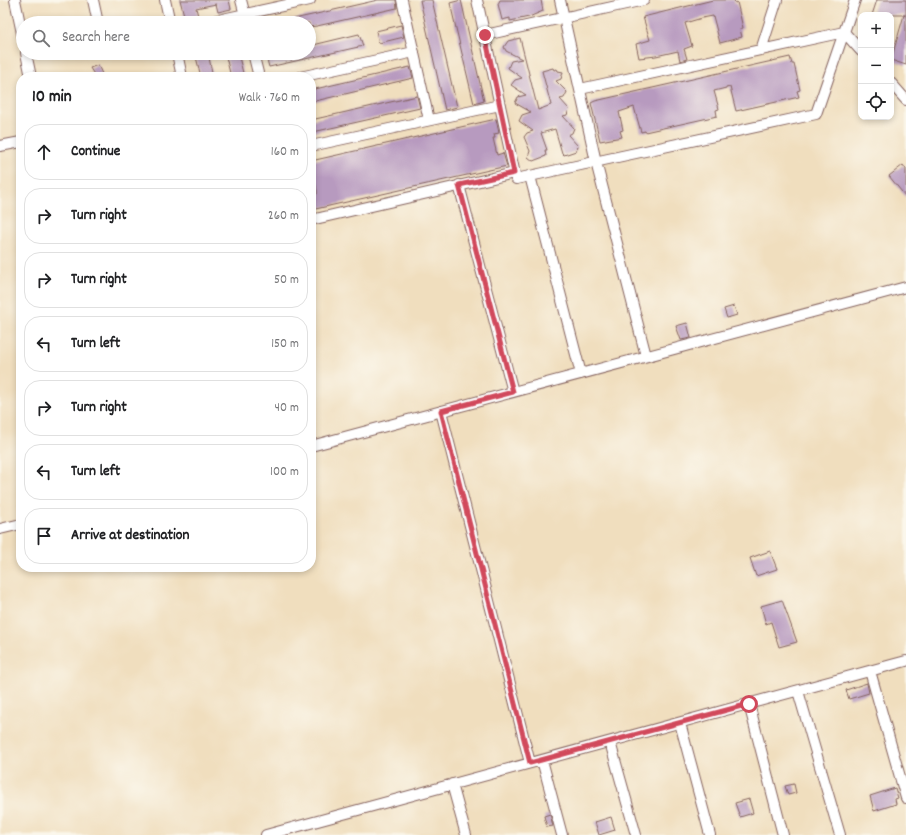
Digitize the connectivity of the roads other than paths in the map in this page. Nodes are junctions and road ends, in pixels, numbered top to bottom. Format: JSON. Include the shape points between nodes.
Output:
{"nodes":[{"id":1,"x":15,"y":0,"type":"edge"},
{"id":2,"x":93,"y":0,"type":"edge"},
{"id":3,"x":165,"y":0,"type":"edge"},
{"id":4,"x":241,"y":0,"type":"edge"},
{"id":5,"x":310,"y":0,"type":"edge"},
{"id":6,"x":402,"y":0,"type":"edge"},
{"id":7,"x":477,"y":0,"type":"edge"},
{"id":8,"x":560,"y":0,"type":"edge"},
{"id":9,"x":644,"y":0,"type":"edge"},
{"id":10,"x":777,"y":0,"type":"edge"},
{"id":11,"x":855,"y":0,"type":"edge"},
{"id":12,"x":630,"y":2,"type":"edge"},
{"id":13,"x":18,"y":16,"type":"edge"},
{"id":14,"x":96,"y":16,"type":"edge"},
{"id":15,"x":168,"y":16,"type":"edge"},
{"id":16,"x":245,"y":16,"type":"edge"},
{"id":17,"x":256,"y":16,"type":"edge"},
{"id":18,"x":564,"y":18,"type":"junction"},
{"id":19,"x":844,"y":32,"type":"junction"},
{"id":20,"x":485,"y":35,"type":"junction"},
{"id":21,"x":858,"y":48,"type":"edge"},
{"id":22,"x":761,"y":50,"type":"junction"},
{"id":23,"x":414,"y":52,"type":"junction"},
{"id":24,"x":28,"y":60,"type":"edge"},
{"id":25,"x":178,"y":60,"type":"edge"},
{"id":26,"x":254,"y":60,"type":"edge"},
{"id":27,"x":31,"y":72,"type":"edge"},
{"id":28,"x":181,"y":72,"type":"edge"},
{"id":29,"x":257,"y":72,"type":"edge"},
{"id":30,"x":316,"y":73,"type":"edge"},
{"id":31,"x":892,"y":84,"type":"edge"},
{"id":32,"x":580,"y":89,"type":"junction"},
{"id":33,"x":905,"y":95,"type":"edge"},
{"id":34,"x":500,"y":105,"type":"junction"},
{"id":35,"x":428,"y":120,"type":"junction"},
{"id":36,"x":16,"y":143,"type":"edge"},
{"id":37,"x":316,"y":145,"type":"edge"},
{"id":38,"x":0,"y":146,"type":"edge"},
{"id":39,"x":596,"y":162,"type":"junction"},
{"id":40,"x":514,"y":173,"type":"junction"},
{"id":41,"x":530,"y":176,"type":"junction"},
{"id":42,"x":459,"y":185,"type":"junction"},
{"id":43,"x":316,"y":219,"type":"edge"},
{"id":44,"x":906,"y":287,"type":"edge"},
{"id":45,"x":646,"y":356,"type":"junction"},
{"id":46,"x":581,"y":374,"type":"junction"},
{"id":47,"x":513,"y":392,"type":"junction"},
{"id":48,"x":441,"y":411,"type":"junction"},
{"id":49,"x":316,"y":445,"type":"edge"},
{"id":50,"x":16,"y":525,"type":"edge"},
{"id":51,"x":0,"y":529,"type":"edge"},
{"id":52,"x":906,"y":661,"type":"edge"},
{"id":53,"x":870,"y":671,"type":"junction"},
{"id":54,"x":798,"y":690,"type":"junction"},
{"id":55,"x":749,"y":704,"type":"junction"},
{"id":56,"x":680,"y":722,"type":"junction"},
{"id":57,"x":610,"y":742,"type":"junction"},
{"id":58,"x":542,"y":760,"type":"junction"},
{"id":59,"x":530,"y":763,"type":"junction"},
{"id":60,"x":452,"y":784,"type":"junction"},
{"id":61,"x":906,"y":798,"type":"edge"},
{"id":62,"x":267,"y":835,"type":"edge"},
{"id":63,"x":466,"y":835,"type":"edge"},
{"id":64,"x":562,"y":835,"type":"edge"},
{"id":65,"x":636,"y":835,"type":"edge"},
{"id":66,"x":710,"y":835,"type":"edge"},
{"id":67,"x":783,"y":835,"type":"edge"},
{"id":68,"x":840,"y":835,"type":"edge"}],
"edges":[{"from":1,"to":13,"type":"street"},
{"from":2,"to":14,"type":"street"},
{"from":3,"to":15,"type":"street"},
{"from":4,"to":16,"type":"street"},
{"from":5,"to":17,"type":"street"},
{"from":6,"to":23,"type":"street"},
{"from":7,"to":20,"type":"street"},
{"from":8,"to":18,"type":"street"},
{"from":9,"to":12,"type":"street"},
{"from":10,"to":22,"type":"street"},
{"from":11,"to":19,"type":"street"},
{"from":12,"to":18,"type":"street"},
{"from":18,"to":20,"type":"street"},
{"from":18,"to":32,"type":"street"},
{"from":19,"to":21,"type":"street"},
{"from":19,"to":22,"type":"street"},
{"from":19,"to":39,"type":"street","via":[[816,114]]},
{"from":20,"to":34,"type":"street"},
{"from":22,"to":32,"type":"street"},
{"from":23,"to":30,"type":"street"},
{"from":23,"to":35,"type":"street"},
{"from":24,"to":27,"type":"street"},
{"from":25,"to":28,"type":"street"},
{"from":26,"to":29,"type":"street"},
{"from":31,"to":33,"type":"street"},
{"from":32,"to":39,"type":"street"},
{"from":34,"to":35,"type":"street"},
{"from":34,"to":40,"type":"street"},
{"from":35,"to":37,"type":"street"},
{"from":36,"to":38,"type":"street"},
{"from":39,"to":41,"type":"street"},
{"from":39,"to":45,"type":"street"},
{"from":40,"to":41,"type":"street","via":[[516,179]]},
{"from":40,"to":42,"type":"street"},
{"from":41,"to":46,"type":"street"},
{"from":42,"to":43,"type":"street"},
{"from":42,"to":47,"type":"street"},
{"from":44,"to":45,"type":"street"},
{"from":45,"to":46,"type":"street"},
{"from":46,"to":47,"type":"street"},
{"from":47,"to":48,"type":"street"},
{"from":48,"to":49,"type":"street"},
{"from":48,"to":59,"type":"street"},
{"from":50,"to":51,"type":"street"},
{"from":52,"to":53,"type":"street"},
{"from":53,"to":54,"type":"street"},
{"from":53,"to":61,"type":"street"},
{"from":54,"to":55,"type":"street"},
{"from":54,"to":68,"type":"street"},
{"from":55,"to":56,"type":"street"},
{"from":55,"to":67,"type":"street"},
{"from":56,"to":57,"type":"street"},
{"from":56,"to":66,"type":"street"},
{"from":57,"to":58,"type":"street"},
{"from":57,"to":65,"type":"street"},
{"from":58,"to":59,"type":"street"},
{"from":58,"to":64,"type":"street"},
{"from":59,"to":60,"type":"street"},
{"from":60,"to":62,"type":"street"},
{"from":60,"to":63,"type":"street"}]}
